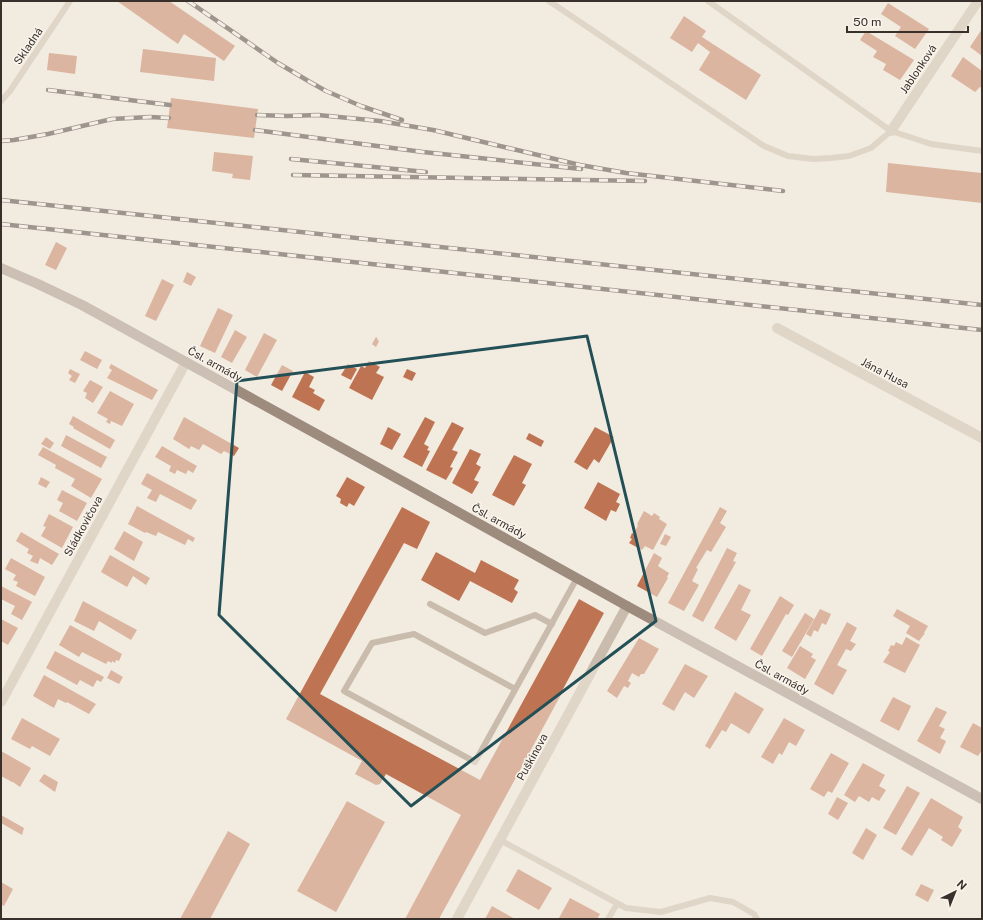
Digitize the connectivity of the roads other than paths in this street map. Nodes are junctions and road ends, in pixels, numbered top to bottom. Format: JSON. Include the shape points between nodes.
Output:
{"nodes":[{"id":1,"x":70,"y":1,"type":"edge"},
{"id":2,"x":550,"y":1,"type":"edge"},
{"id":3,"x":708,"y":1,"type":"edge"},
{"id":4,"x":978,"y":1,"type":"edge"},
{"id":5,"x":1,"y":101,"type":"edge"},
{"id":6,"x":891,"y":131,"type":"junction"},
{"id":7,"x":982,"y":151,"type":"edge"},
{"id":8,"x":1,"y":268,"type":"edge"},
{"id":9,"x":777,"y":328,"type":"dead end"},
{"id":10,"x":186,"y":362,"type":"junction"},
{"id":11,"x":982,"y":438,"type":"edge"},
{"id":12,"x":577,"y":578,"type":"junction"},
{"id":13,"x":430,"y":604,"type":"dead end"},
{"id":14,"x":628,"y":606,"type":"junction"},
{"id":15,"x":552,"y":624,"type":"junction"},
{"id":16,"x":515,"y":689,"type":"junction"},
{"id":17,"x":1,"y":702,"type":"edge"},
{"id":18,"x":982,"y":800,"type":"edge"},
{"id":19,"x":500,"y":840,"type":"junction"},
{"id":20,"x":617,"y":904,"type":"junction"},
{"id":21,"x":457,"y":919,"type":"edge"},
{"id":22,"x":608,"y":919,"type":"edge"},
{"id":23,"x":757,"y":919,"type":"edge"}],
"edges":[{"from":1,"to":5,"type":"lane","name":"Skladná"},
{"from":2,"to":6,"type":"lane","via":[[764,146],[788,156],[813,159],[849,156],[871,148]]},
{"from":3,"to":6,"type":"lane"},
{"from":4,"to":6,"type":"street","name":"Jablonková"},
{"from":6,"to":7,"type":"lane","via":[[931,144]]},
{"from":8,"to":10,"type":"street","name":"Čsl. armády","via":[[82,305]]},
{"from":9,"to":11,"type":"street","name":"Jána Husa"},
{"from":10,"to":12,"type":"street","name":"Čsl. armády"},
{"from":10,"to":17,"type":"street","name":"Sládkovičova"},
{"from":12,"to":14,"type":"street","name":"Čsl. armády"},
{"from":12,"to":15,"type":"lane"},
{"from":13,"to":15,"type":"lane","via":[[485,634],[535,615]]},
{"from":14,"to":18,"type":"street","name":"Čsl. armády"},
{"from":14,"to":19,"type":"street","name":"Puškinova"},
{"from":15,"to":16,"type":"lane"},
{"from":16,"to":16,"type":"lane","via":[[475,762],[344,691],[372,643],[414,634]]},
{"from":19,"to":20,"type":"lane"},
{"from":19,"to":21,"type":"street","name":"Puškinova"},
{"from":20,"to":22,"type":"lane"},
{"from":20,"to":23,"type":"lane","via":[[626,908],[661,912],[710,898],[733,902],[754,914]]}]}
